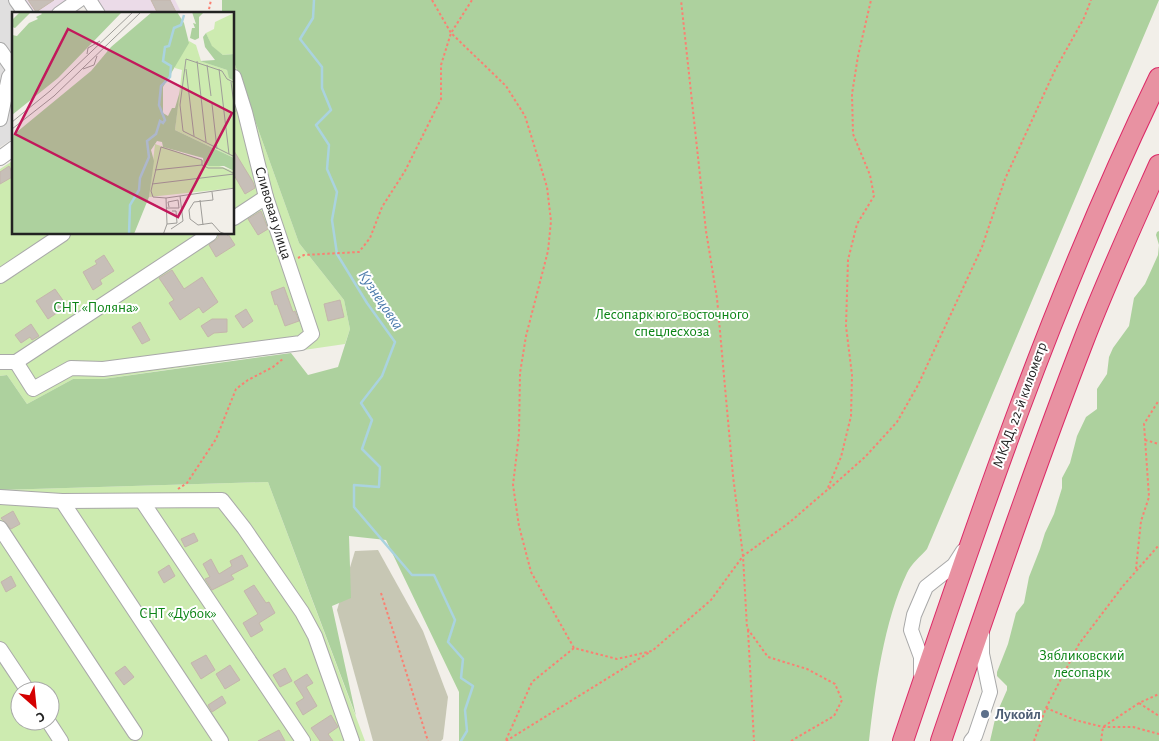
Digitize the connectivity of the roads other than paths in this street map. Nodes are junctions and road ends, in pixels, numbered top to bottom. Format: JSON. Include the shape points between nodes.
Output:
{"nodes":[{"id":1,"x":16,"y":0,"type":"edge"},
{"id":2,"x":79,"y":0,"type":"edge"},
{"id":3,"x":89,"y":0,"type":"edge"},
{"id":4,"x":25,"y":12,"type":"edge"},
{"id":5,"x":62,"y":12,"type":"edge"},
{"id":6,"x":97,"y":12,"type":"edge"},
{"id":7,"x":0,"y":50,"type":"edge"},
{"id":8,"x":12,"y":67,"type":"edge"},
{"id":9,"x":12,"y":73,"type":"edge"},
{"id":10,"x":1159,"y":78,"type":"edge"},
{"id":11,"x":235,"y":85,"type":"edge"},
{"id":12,"x":239,"y":116,"type":"edge"},
{"id":13,"x":0,"y":119,"type":"edge"},
{"id":14,"x":1159,"y":165,"type":"edge"},
{"id":15,"x":266,"y":197,"type":"junction"},
{"id":16,"x":235,"y":217,"type":"edge"},
{"id":17,"x":62,"y":235,"type":"edge"},
{"id":18,"x":208,"y":235,"type":"edge"},
{"id":19,"x":0,"y":276,"type":"edge"},
{"id":20,"x":0,"y":362,"type":"edge"},
{"id":21,"x":16,"y":362,"type":"junction"},
{"id":22,"x":0,"y":497,"type":"edge"},
{"id":23,"x":62,"y":501,"type":"junction"},
{"id":24,"x":142,"y":501,"type":"junction"},
{"id":25,"x":0,"y":528,"type":"edge"},
{"id":26,"x":974,"y":534,"type":"junction"},
{"id":27,"x":982,"y":622,"type":"junction"},
{"id":28,"x":0,"y":650,"type":"edge"},
{"id":29,"x":21,"y":681,"type":"edge"},
{"id":30,"x":921,"y":686,"type":"junction"},
{"id":31,"x":135,"y":733,"type":"dead end"},
{"id":32,"x":221,"y":741,"type":"edge"},
{"id":33,"x":303,"y":741,"type":"edge"},
{"id":34,"x":352,"y":741,"type":"edge"},
{"id":35,"x":903,"y":741,"type":"edge"},
{"id":36,"x":941,"y":741,"type":"edge"},
{"id":37,"x":971,"y":741,"type":"edge"}],
"edges":[{"from":1,"to":4,"type":"lane"},
{"from":2,"to":5,"type":"lane"},
{"from":3,"to":6,"type":"lane"},
{"from":7,"to":8,"type":"lane"},
{"from":9,"to":13,"type":"lane"},
{"from":10,"to":26,"type":"highway","name":"МКАД, 22-й километр","via":[[1049,327]]},
{"from":11,"to":12,"type":"lane","name":"Сливовая улица"},
{"from":12,"to":15,"type":"lane","name":"Сливовая улица"},
{"from":14,"to":27,"type":"highway","via":[[1083,341]]},
{"from":15,"to":16,"type":"lane"},
{"from":15,"to":21,"type":"lane","name":"Сливовая улица","via":[[312,334],[301,343],[103,369],[70,368],[33,389]]},
{"from":17,"to":19,"type":"lane"},
{"from":18,"to":21,"type":"lane"},
{"from":20,"to":21,"type":"lane"},
{"from":22,"to":23,"type":"lane"},
{"from":23,"to":24,"type":"lane"},
{"from":23,"to":32,"type":"lane"},
{"from":24,"to":33,"type":"lane"},
{"from":24,"to":34,"type":"lane","via":[[222,500],[315,636]]},
{"from":25,"to":31,"type":"lane"},
{"from":26,"to":30,"type":"highway","name":"МКАД, 22-й километр"},
{"from":26,"to":30,"type":"lane","via":[[954,565],[926,587],[914,615],[911,630],[921,657]]},
{"from":27,"to":36,"type":"highway"},
{"from":27,"to":37,"type":"lane","via":[[982,654],[990,692]]},
{"from":28,"to":29,"type":"lane"},
{"from":30,"to":35,"type":"highway","name":"МКАД, 22-й километр"}]}
